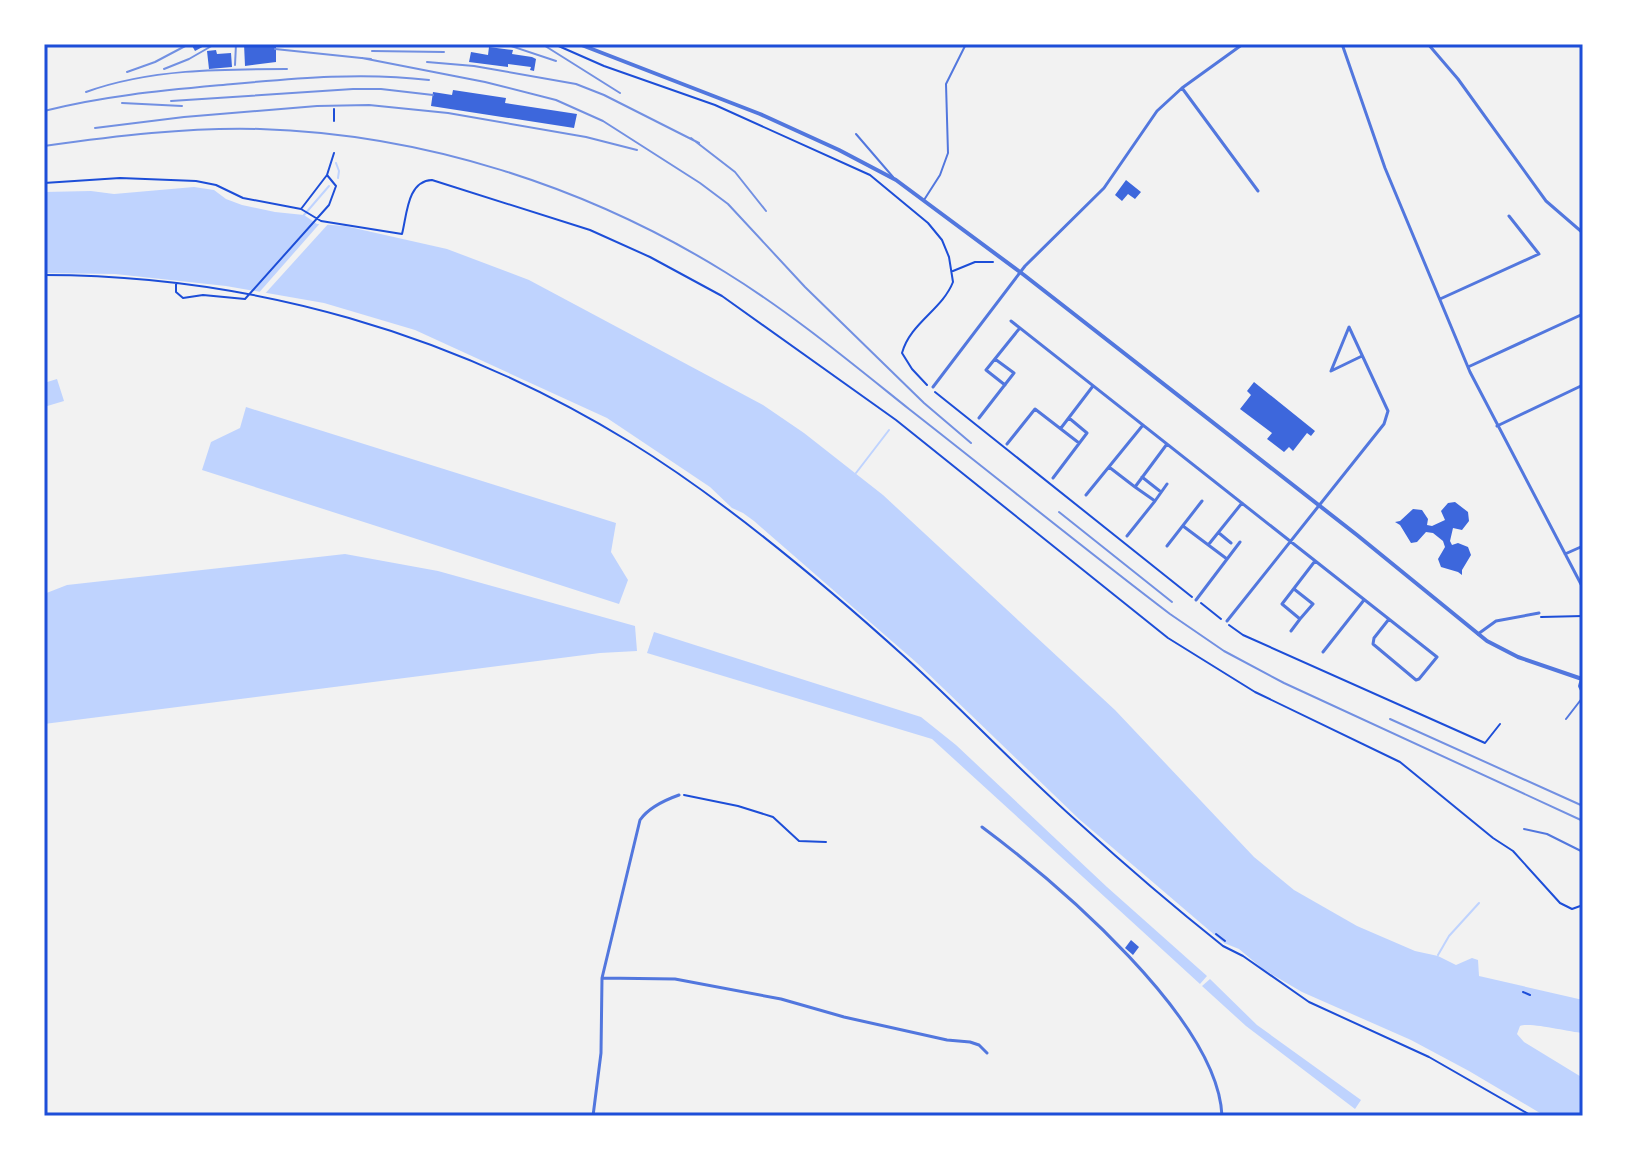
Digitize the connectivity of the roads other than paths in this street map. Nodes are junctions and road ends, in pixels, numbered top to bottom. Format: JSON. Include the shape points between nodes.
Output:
{"nodes":[{"id":1,"x":579,"y":44,"type":"edge"},
{"id":2,"x":966,"y":44,"type":"edge"},
{"id":3,"x":1243,"y":44,"type":"edge"},
{"id":4,"x":1342,"y":44,"type":"edge"},
{"id":5,"x":1428,"y":44,"type":"edge"},
{"id":6,"x":1182,"y":88,"type":"junction"},
{"id":7,"x":856,"y":134,"type":"dead end"},
{"id":8,"x":897,"y":181,"type":"junction"},
{"id":9,"x":1258,"y":191,"type":"dead end"},
{"id":10,"x":924,"y":200,"type":"junction"},
{"id":11,"x":1509,"y":216,"type":"dead end"},
{"id":12,"x":1583,"y":233,"type":"edge"},
{"id":13,"x":1020,"y":272,"type":"junction"},
{"id":14,"x":1440,"y":299,"type":"junction"},
{"id":15,"x":994,"y":308,"type":"junction"},
{"id":16,"x":1000,"y":313,"type":"dead end"},
{"id":17,"x":1583,"y":314,"type":"edge"},
{"id":18,"x":1349,"y":318,"type":"dead end"},
{"id":19,"x":1011,"y":321,"type":"dead end"},
{"id":20,"x":1349,"y":327,"type":"junction"},
{"id":21,"x":1020,"y":328,"type":"junction"},
{"id":22,"x":1333,"y":343,"type":"dead end"},
{"id":23,"x":1340,"y":345,"type":"junction"},
{"id":24,"x":1362,"y":356,"type":"junction"},
{"id":25,"x":995,"y":359,"type":"junction"},
{"id":26,"x":1468,"y":367,"type":"junction"},
{"id":27,"x":1005,"y":385,"type":"junction"},
{"id":28,"x":1583,"y":385,"type":"edge"},
{"id":29,"x":1093,"y":386,"type":"junction"},
{"id":30,"x":933,"y":387,"type":"dead end"},
{"id":31,"x":979,"y":418,"type":"dead end"},
{"id":32,"x":1069,"y":418,"type":"junction"},
{"id":33,"x":1143,"y":425,"type":"junction"},
{"id":34,"x":1497,"y":426,"type":"junction"},
{"id":35,"x":1061,"y":428,"type":"junction"},
{"id":36,"x":1079,"y":443,"type":"junction"},
{"id":37,"x":1007,"y":444,"type":"dead end"},
{"id":38,"x":1167,"y":444,"type":"junction"},
{"id":39,"x":1109,"y":467,"type":"junction"},
{"id":40,"x":1142,"y":477,"type":"junction"},
{"id":41,"x":1053,"y":478,"type":"dead end"},
{"id":42,"x":1167,"y":484,"type":"dead end"},
{"id":43,"x":1135,"y":487,"type":"junction"},
{"id":44,"x":1161,"y":492,"type":"junction"},
{"id":45,"x":1086,"y":495,"type":"dead end"},
{"id":46,"x":1155,"y":501,"type":"junction"},
{"id":47,"x":1202,"y":501,"type":"dead end"},
{"id":48,"x":1242,"y":503,"type":"junction"},
{"id":49,"x":1319,"y":506,"type":"junction"},
{"id":50,"x":1183,"y":526,"type":"junction"},
{"id":51,"x":1218,"y":533,"type":"junction"},
{"id":52,"x":1127,"y":536,"type":"dead end"},
{"id":53,"x":1290,"y":541,"type":"junction"},
{"id":54,"x":1240,"y":542,"type":"dead end"},
{"id":55,"x":1231,"y":543,"type":"dead end"},
{"id":56,"x":1209,"y":545,"type":"junction"},
{"id":57,"x":1167,"y":546,"type":"dead end"},
{"id":58,"x":1583,"y":546,"type":"edge"},
{"id":59,"x":1565,"y":554,"type":"junction"},
{"id":60,"x":1227,"y":559,"type":"junction"},
{"id":61,"x":1315,"y":561,"type":"junction"},
{"id":62,"x":1583,"y":588,"type":"edge"},
{"id":63,"x":1294,"y":589,"type":"junction"},
{"id":64,"x":1196,"y":600,"type":"road end"},
{"id":65,"x":1364,"y":600,"type":"junction"},
{"id":66,"x":1539,"y":613,"type":"road end"},
{"id":67,"x":1300,"y":619,"type":"junction"},
{"id":68,"x":1389,"y":619,"type":"junction"},
{"id":69,"x":1227,"y":621,"type":"dead end"},
{"id":70,"x":1291,"y":631,"type":"dead end"},
{"id":71,"x":1478,"y":634,"type":"junction"},
{"id":72,"x":1323,"y":652,"type":"dead end"},
{"id":73,"x":1582,"y":678,"type":"edge"},
{"id":74,"x":1583,"y":695,"type":"edge"},
{"id":75,"x":1566,"y":719,"type":"dead end"},
{"id":76,"x":679,"y":795,"type":"road end"},
{"id":77,"x":982,"y":827,"type":"dead end"},
{"id":78,"x":1524,"y":829,"type":"dead end"},
{"id":79,"x":1583,"y":852,"type":"edge"},
{"id":80,"x":602,"y":978,"type":"junction"},
{"id":81,"x":987,"y":1053,"type":"dead end"},
{"id":82,"x":593,"y":1116,"type":"edge"},
{"id":83,"x":1222,"y":1116,"type":"edge"}],
"edges":[{"from":1,"to":8,"type":"street","via":[[760,114]]},
{"from":2,"to":10,"type":"lane","via":[[946,84],[948,153]]},
{"from":3,"to":6,"type":"street"},
{"from":4,"to":14,"type":"street","via":[[1385,168]]},
{"from":5,"to":12,"type":"street","via":[[1546,201]]},
{"from":6,"to":9,"type":"street"},
{"from":6,"to":13,"type":"street","via":[[1157,111],[1095,199]]},
{"from":7,"to":8,"type":"lane"},
{"from":8,"to":10,"type":"street"},
{"from":10,"to":13,"type":"street"},
{"from":11,"to":14,"type":"street","via":[[1539,254]]},
{"from":13,"to":15,"type":"street"},
{"from":13,"to":49,"type":"street"},
{"from":14,"to":26,"type":"street"},
{"from":15,"to":16,"type":"street"},
{"from":15,"to":30,"type":"street"},
{"from":17,"to":26,"type":"street"},
{"from":18,"to":20,"type":"street"},
{"from":19,"to":21,"type":"street"},
{"from":20,"to":23,"type":"street"},
{"from":20,"to":24,"type":"street"},
{"from":21,"to":25,"type":"street"},
{"from":21,"to":29,"type":"street"},
{"from":22,"to":23,"type":"street"},
{"from":23,"to":24,"type":"street","via":[[1331,371]]},
{"from":24,"to":49,"type":"street","via":[[1388,411],[1377,435]]},
{"from":25,"to":27,"type":"street","via":[[986,370]]},
{"from":25,"to":27,"type":"street","via":[[1014,373]]},
{"from":26,"to":34,"type":"street"},
{"from":27,"to":31,"type":"street"},
{"from":28,"to":34,"type":"street"},
{"from":29,"to":32,"type":"street"},
{"from":29,"to":33,"type":"street"},
{"from":32,"to":35,"type":"street"},
{"from":32,"to":36,"type":"street","via":[[1087,433]]},
{"from":33,"to":38,"type":"street"},
{"from":33,"to":39,"type":"street"},
{"from":34,"to":59,"type":"street"},
{"from":35,"to":36,"type":"street"},
{"from":35,"to":37,"type":"street","via":[[1035,409]]},
{"from":36,"to":41,"type":"street"},
{"from":38,"to":40,"type":"street"},
{"from":38,"to":48,"type":"street"},
{"from":39,"to":43,"type":"street"},
{"from":39,"to":45,"type":"street"},
{"from":40,"to":43,"type":"street"},
{"from":40,"to":44,"type":"street"},
{"from":42,"to":44,"type":"street"},
{"from":43,"to":46,"type":"street"},
{"from":44,"to":46,"type":"street"},
{"from":46,"to":52,"type":"street"},
{"from":47,"to":50,"type":"street"},
{"from":48,"to":51,"type":"street"},
{"from":48,"to":53,"type":"street"},
{"from":49,"to":53,"type":"street"},
{"from":49,"to":71,"type":"street"},
{"from":50,"to":56,"type":"street"},
{"from":50,"to":57,"type":"street"},
{"from":51,"to":55,"type":"street"},
{"from":51,"to":56,"type":"street"},
{"from":53,"to":61,"type":"street"},
{"from":53,"to":69,"type":"street"},
{"from":54,"to":60,"type":"street"},
{"from":56,"to":60,"type":"street"},
{"from":58,"to":59,"type":"street"},
{"from":59,"to":62,"type":"street"},
{"from":60,"to":64,"type":"street"},
{"from":61,"to":63,"type":"street"},
{"from":61,"to":65,"type":"street"},
{"from":63,"to":67,"type":"street","via":[[1282,604]]},
{"from":63,"to":67,"type":"street","via":[[1313,604]]},
{"from":65,"to":68,"type":"street"},
{"from":65,"to":72,"type":"street"},
{"from":66,"to":71,"type":"street","via":[[1496,621]]},
{"from":67,"to":70,"type":"street"},
{"from":68,"to":68,"type":"street","via":[[1437,657],[1418,680],[1373,644]]},
{"from":71,"to":73,"type":"street","via":[[1518,657]]},
{"from":73,"to":74,"type":"street"},
{"from":74,"to":75,"type":"lane"},
{"from":76,"to":80,"type":"street","via":[[640,820]]},
{"from":77,"to":83,"type":"street","via":[[1065,895],[1160,990],[1214,1072]]},
{"from":78,"to":79,"type":"lane"},
{"from":80,"to":81,"type":"street","via":[[675,979],[756,994],[970,1042]]},
{"from":80,"to":82,"type":"street"}]}
